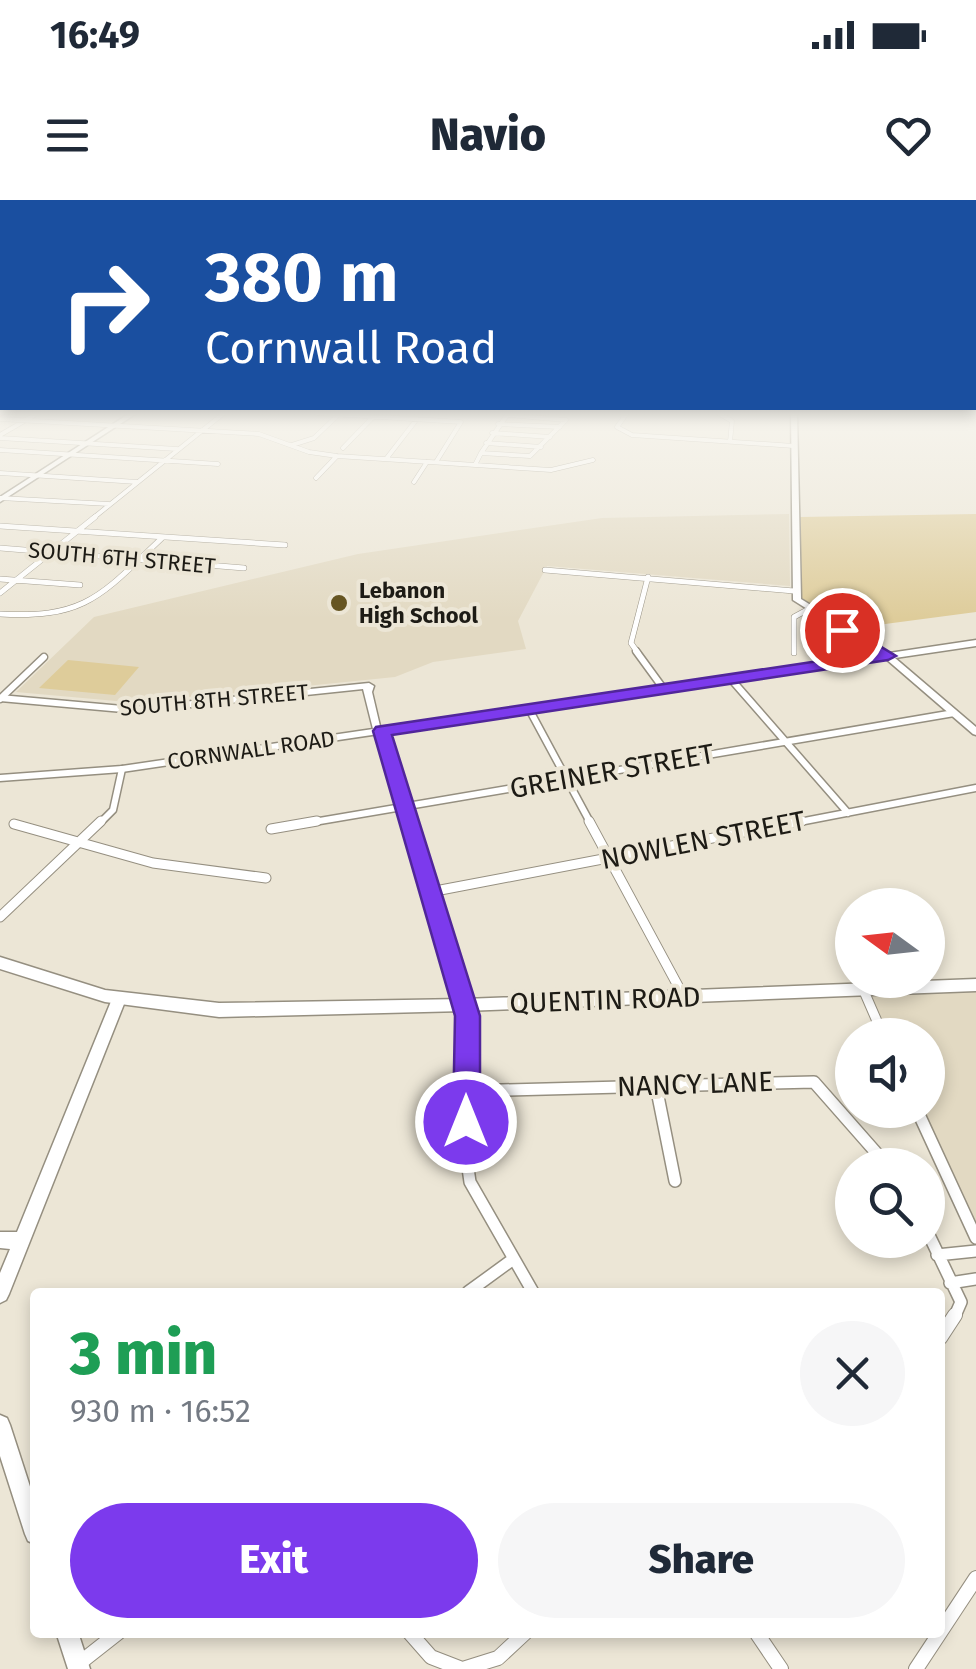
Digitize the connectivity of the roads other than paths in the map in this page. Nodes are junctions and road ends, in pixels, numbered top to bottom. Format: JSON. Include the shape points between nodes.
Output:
{"nodes":[{"id":1,"x":27,"y":482,"type":"edge"},
{"id":2,"x":131,"y":482,"type":"edge"},
{"id":3,"x":137,"y":482,"type":"joint"},
{"id":4,"x":794,"y":482,"type":"edge"},
{"id":5,"x":1,"y":499,"type":"edge"},
{"id":6,"x":109,"y":504,"type":"junction"},
{"id":7,"x":0,"y":526,"type":"edge"},
{"id":8,"x":76,"y":531,"type":"junction"},
{"id":9,"x":162,"y":538,"type":"junction"},
{"id":10,"x":285,"y":545,"type":"dead end"},
{"id":11,"x":0,"y":548,"type":"edge"},
{"id":12,"x":50,"y":552,"type":"junction"},
{"id":13,"x":138,"y":559,"type":"junction"},
{"id":14,"x":244,"y":568,"type":"dead end"},
{"id":15,"x":545,"y":570,"type":"dead end"},
{"id":16,"x":648,"y":577,"type":"junction"},
{"id":17,"x":0,"y":579,"type":"edge"},
{"id":18,"x":16,"y":580,"type":"junction"},
{"id":19,"x":80,"y":585,"type":"dead end"},
{"id":20,"x":794,"y":591,"type":"junction"},
{"id":21,"x":0,"y":593,"type":"edge"},
{"id":22,"x":807,"y":610,"type":"junction"},
{"id":23,"x":0,"y":614,"type":"edge"},
{"id":24,"x":976,"y":644,"type":"edge"},
{"id":25,"x":794,"y":653,"type":"dead end"},
{"id":26,"x":44,"y":656,"type":"dead end"},
{"id":27,"x":888,"y":656,"type":"junction"},
{"id":28,"x":730,"y":678,"type":"junction"},
{"id":29,"x":369,"y":686,"type":"junction"},
{"id":30,"x":664,"y":688,"type":"junction"},
{"id":31,"x":322,"y":691,"type":"junction"},
{"id":32,"x":0,"y":699,"type":"edge"},
{"id":33,"x":369,"y":700,"type":"junction"},
{"id":34,"x":529,"y":709,"type":"junction"},
{"id":35,"x":954,"y":712,"type":"junction"},
{"id":36,"x":382,"y":731,"type":"junction"},
{"id":37,"x":976,"y":732,"type":"edge"},
{"id":38,"x":786,"y":741,"type":"junction"},
{"id":39,"x":122,"y":769,"type":"junction"},
{"id":40,"x":0,"y":778,"type":"edge"},
{"id":41,"x":566,"y":778,"type":"junction"},
{"id":42,"x":976,"y":788,"type":"edge"},
{"id":43,"x":404,"y":806,"type":"junction"},
{"id":44,"x":848,"y":812,"type":"junction"},
{"id":45,"x":14,"y":824,"type":"dead end"},
{"id":46,"x":270,"y":829,"type":"dead end"},
{"id":47,"x":80,"y":842,"type":"junction"},
{"id":48,"x":609,"y":858,"type":"junction"},
{"id":49,"x":266,"y":878,"type":"dead end"},
{"id":50,"x":430,"y":892,"type":"junction"},
{"id":51,"x":0,"y":916,"type":"edge"},
{"id":52,"x":0,"y":962,"type":"edge"},
{"id":53,"x":976,"y":985,"type":"edge"},
{"id":54,"x":945,"y":986,"type":"edge"},
{"id":55,"x":835,"y":991,"type":"edge"},
{"id":56,"x":684,"y":997,"type":"junction"},
{"id":57,"x":119,"y":999,"type":"junction"},
{"id":58,"x":464,"y":1006,"type":"junction"},
{"id":59,"x":656,"y":1086,"type":"junction"},
{"id":60,"x":466,"y":1091,"type":"junction"},
{"id":61,"x":926,"y":1128,"type":"edge"},
{"id":62,"x":872,"y":1148,"type":"edge"},
{"id":63,"x":676,"y":1181,"type":"dead end"},
{"id":64,"x":976,"y":1238,"type":"edge"},
{"id":65,"x":0,"y":1240,"type":"edge"},
{"id":66,"x":21,"y":1241,"type":"junction"},
{"id":67,"x":976,"y":1251,"type":"edge"},
{"id":68,"x":945,"y":1254,"type":"edge"},
{"id":69,"x":938,"y":1258,"type":"edge"},
{"id":70,"x":512,"y":1260,"type":"junction"},
{"id":71,"x":976,"y":1279,"type":"edge"},
{"id":72,"x":950,"y":1283,"type":"junction"},
{"id":73,"x":474,"y":1288,"type":"edge"},
{"id":74,"x":531,"y":1288,"type":"edge"},
{"id":75,"x":0,"y":1294,"type":"edge"},
{"id":76,"x":945,"y":1332,"type":"edge"},
{"id":77,"x":0,"y":1425,"type":"edge"},
{"id":78,"x":30,"y":1518,"type":"edge"},
{"id":79,"x":976,"y":1578,"type":"edge"},
{"id":80,"x":945,"y":1625,"type":"edge"},
{"id":81,"x":69,"y":1638,"type":"edge"},
{"id":82,"x":111,"y":1638,"type":"edge"},
{"id":83,"x":413,"y":1638,"type":"edge"},
{"id":84,"x":520,"y":1638,"type":"edge"},
{"id":85,"x":760,"y":1638,"type":"edge"},
{"id":86,"x":936,"y":1638,"type":"edge"},
{"id":87,"x":78,"y":1667,"type":"edge"},
{"id":88,"x":462,"y":1669,"type":"edge"},
{"id":89,"x":781,"y":1669,"type":"edge"},
{"id":90,"x":916,"y":1669,"type":"edge"}],
"edges":[{"from":1,"to":5,"type":"street"},
{"from":2,"to":3,"type":"street"},
{"from":3,"to":6,"type":"street"},
{"from":4,"to":20,"type":"street"},
{"from":5,"to":6,"type":"street"},
{"from":6,"to":8,"type":"street"},
{"from":7,"to":8,"type":"street"},
{"from":8,"to":9,"type":"street"},
{"from":8,"to":12,"type":"street"},
{"from":9,"to":10,"type":"street"},
{"from":9,"to":13,"type":"street"},
{"from":11,"to":12,"type":"street","name":"SOUTH 6TH STREET"},
{"from":12,"to":13,"type":"street","name":"SOUTH 6TH STREET"},
{"from":12,"to":18,"type":"street"},
{"from":13,"to":14,"type":"street","name":"SOUTH 6TH STREET"},
{"from":13,"to":23,"type":"street","via":[[100,598],[74,611]]},
{"from":15,"to":16,"type":"street"},
{"from":16,"to":20,"type":"street"},
{"from":16,"to":30,"type":"street","via":[[631,643]]},
{"from":17,"to":18,"type":"street"},
{"from":18,"to":19,"type":"street"},
{"from":18,"to":21,"type":"street"},
{"from":20,"to":22,"type":"street"},
{"from":22,"to":25,"type":"street","via":[[794,617]]},
{"from":22,"to":27,"type":"street"},
{"from":24,"to":27,"type":"street","name":"CORNWALL ROAD"},
{"from":26,"to":32,"type":"street"},
{"from":27,"to":28,"type":"street","name":"CORNWALL ROAD"},
{"from":27,"to":35,"type":"street"},
{"from":28,"to":30,"type":"street","name":"CORNWALL ROAD"},
{"from":28,"to":38,"type":"street"},
{"from":29,"to":31,"type":"street","name":"SOUTH 8TH STREET"},
{"from":29,"to":33,"type":"street"},
{"from":29,"to":36,"type":"street"},
{"from":30,"to":34,"type":"street","name":"CORNWALL ROAD"},
{"from":31,"to":32,"type":"street","name":"SOUTH 8TH STREET","via":[[134,710]]},
{"from":31,"to":33,"type":"street"},
{"from":33,"to":36,"type":"street"},
{"from":34,"to":36,"type":"street","name":"CORNWALL ROAD"},
{"from":34,"to":41,"type":"street"},
{"from":35,"to":37,"type":"street"},
{"from":35,"to":38,"type":"street","name":"GREINER STREET"},
{"from":36,"to":39,"type":"street","name":"CORNWALL ROAD"},
{"from":36,"to":43,"type":"street"},
{"from":38,"to":41,"type":"street","name":"GREINER STREET"},
{"from":38,"to":44,"type":"street"},
{"from":39,"to":40,"type":"street","name":"CORNWALL ROAD"},
{"from":39,"to":47,"type":"street","via":[[114,810]]},
{"from":41,"to":43,"type":"street","name":"GREINER STREET"},
{"from":41,"to":48,"type":"street"},
{"from":42,"to":44,"type":"street","name":"NOWLEN STREET"},
{"from":43,"to":46,"type":"street","name":"GREINER STREET"},
{"from":43,"to":50,"type":"street"},
{"from":44,"to":48,"type":"street","name":"NOWLEN STREET"},
{"from":45,"to":47,"type":"street"},
{"from":47,"to":49,"type":"street","via":[[154,863]]},
{"from":47,"to":51,"type":"street"},
{"from":48,"to":50,"type":"street","name":"NOWLEN STREET"},
{"from":48,"to":56,"type":"street"},
{"from":50,"to":58,"type":"street"},
{"from":52,"to":57,"type":"highway","name":"QUENTIN ROAD"},
{"from":53,"to":54,"type":"highway","name":"QUENTIN ROAD"},
{"from":55,"to":56,"type":"highway","name":"QUENTIN ROAD"},
{"from":56,"to":58,"type":"highway","name":"QUENTIN ROAD"},
{"from":57,"to":58,"type":"highway","name":"QUENTIN ROAD","via":[[219,1010]]},
{"from":57,"to":66,"type":"street"},
{"from":58,"to":60,"type":"street"},
{"from":59,"to":60,"type":"street","name":"NANCY LANE"},
{"from":59,"to":62,"type":"street","name":"NANCY LANE","via":[[814,1082]]},
{"from":59,"to":63,"type":"street"},
{"from":60,"to":70,"type":"street","via":[[470,1182]]},
{"from":61,"to":64,"type":"street"},
{"from":65,"to":66,"type":"street"},
{"from":66,"to":75,"type":"street"},
{"from":67,"to":68,"type":"street"},
{"from":69,"to":72,"type":"street"},
{"from":70,"to":73,"type":"street"},
{"from":70,"to":74,"type":"street"},
{"from":71,"to":72,"type":"street"},
{"from":72,"to":76,"type":"street","via":[[960,1302]]},
{"from":77,"to":78,"type":"street"},
{"from":79,"to":80,"type":"street"},
{"from":81,"to":87,"type":"street"},
{"from":82,"to":87,"type":"street"},
{"from":83,"to":88,"type":"street","via":[[423,1652]]},
{"from":84,"to":88,"type":"street","via":[[498,1658]]},
{"from":85,"to":89,"type":"street"},
{"from":86,"to":90,"type":"street"}]}
